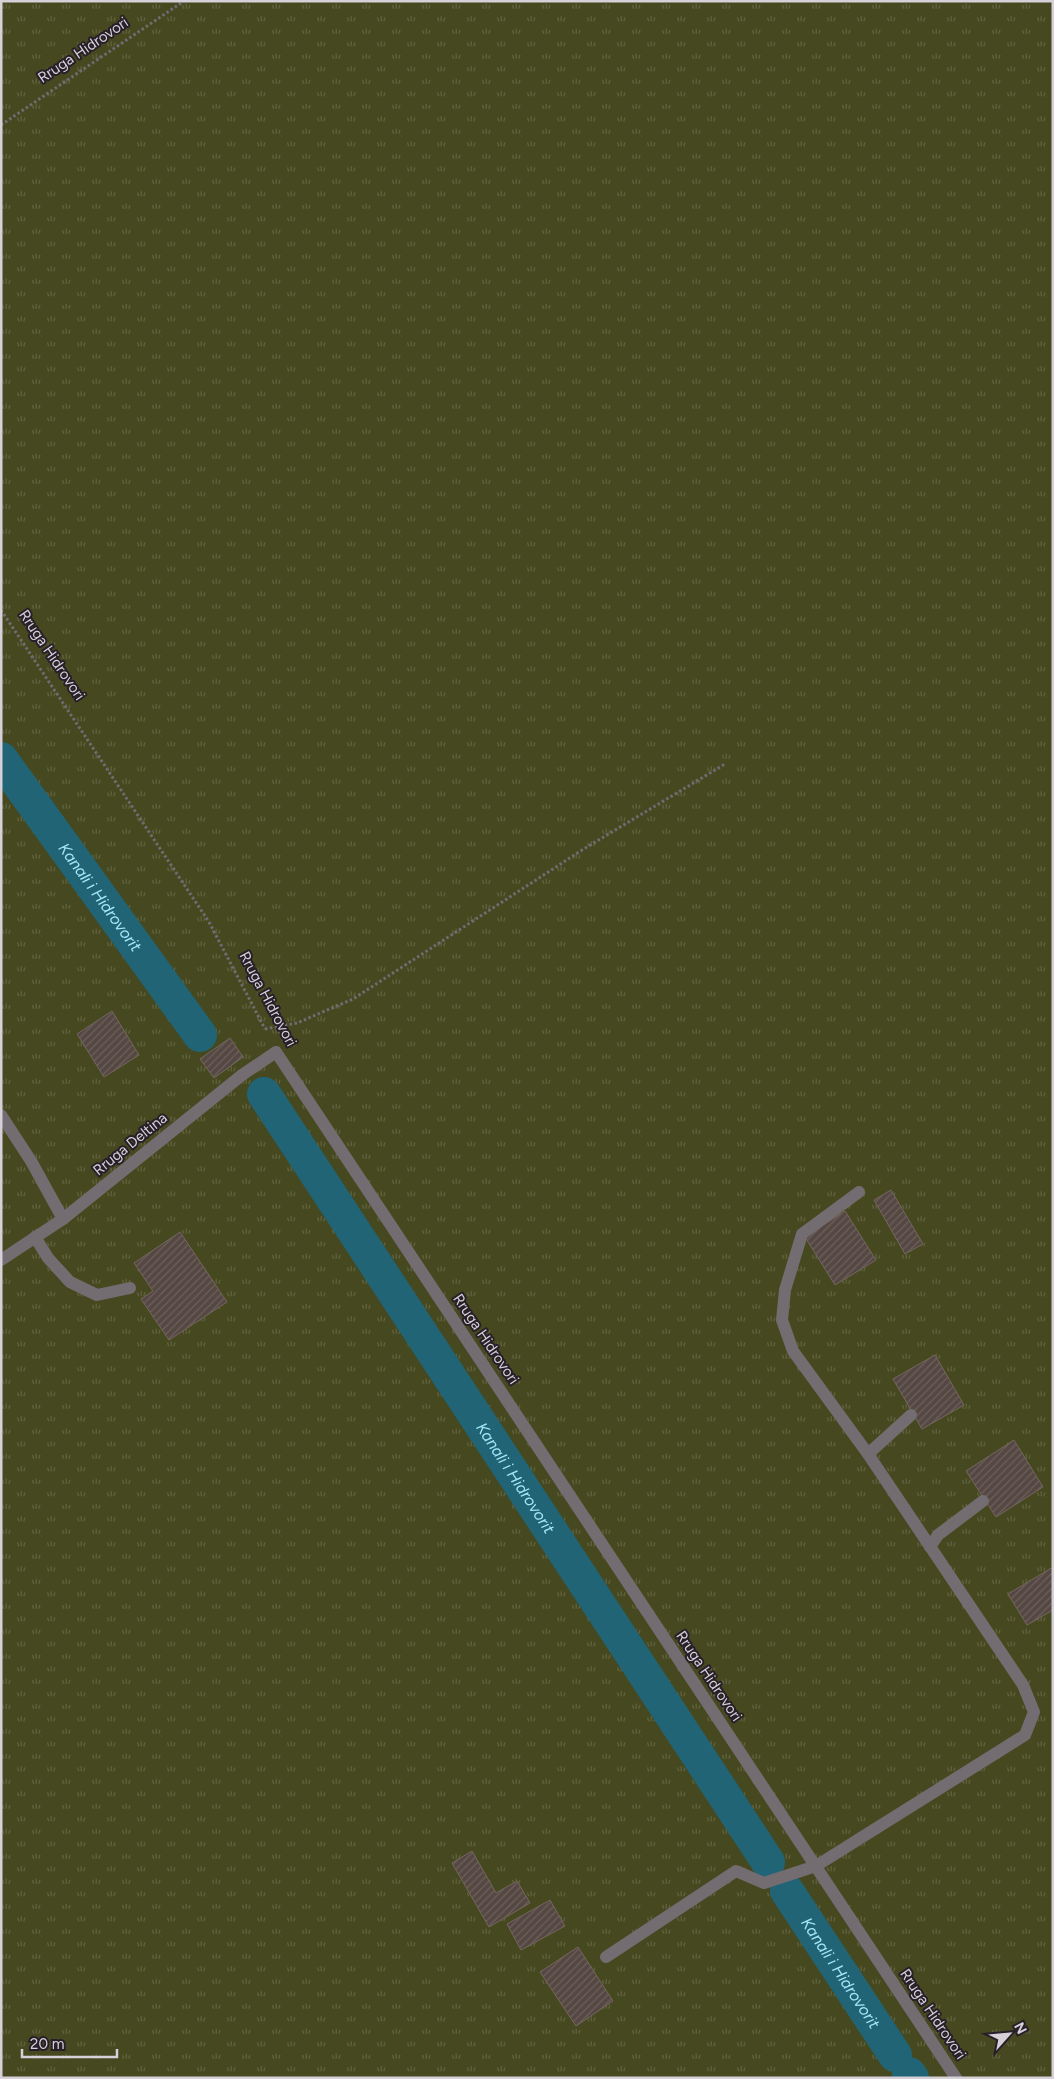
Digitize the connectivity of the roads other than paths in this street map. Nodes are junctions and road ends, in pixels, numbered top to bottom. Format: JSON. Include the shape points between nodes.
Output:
{"nodes":[{"id":1,"x":276,"y":1052,"type":"joint"},
{"id":2,"x":1,"y":1115,"type":"edge"},
{"id":3,"x":859,"y":1192,"type":"dead end"},
{"id":4,"x":62,"y":1219,"type":"junction"},
{"id":5,"x":35,"y":1237,"type":"junction"},
{"id":6,"x":1,"y":1260,"type":"edge"},
{"id":7,"x":130,"y":1288,"type":"dead end"},
{"id":8,"x":911,"y":1415,"type":"dead end"},
{"id":9,"x":868,"y":1454,"type":"junction"},
{"id":10,"x":983,"y":1501,"type":"dead end"},
{"id":11,"x":930,"y":1547,"type":"junction"},
{"id":12,"x":816,"y":1866,"type":"junction"},
{"id":13,"x":606,"y":1957,"type":"dead end"},
{"id":14,"x":956,"y":2078,"type":"edge"}],
"edges":[{"from":1,"to":4,"type":"street","name":"Rruga Deltina","via":[[242,1075]]},
{"from":1,"to":12,"type":"street","name":"Rruga Hidrovori"},
{"from":2,"to":4,"type":"street","via":[[31,1161]]},
{"from":3,"to":9,"type":"street","via":[[802,1234],[785,1290],[782,1320],[793,1351]]},
{"from":4,"to":5,"type":"street","name":"Rruga Deltina"},
{"from":5,"to":6,"type":"street","name":"Rruga Deltina"},
{"from":5,"to":7,"type":"street","via":[[48,1258],[70,1282],[97,1295]]},
{"from":8,"to":9,"type":"street"},
{"from":9,"to":11,"type":"street"},
{"from":10,"to":11,"type":"street","via":[[938,1535]]},
{"from":11,"to":12,"type":"street","via":[[1023,1685],[1034,1712],[1025,1735]]},
{"from":12,"to":13,"type":"street","via":[[764,1883],[736,1871]]},
{"from":12,"to":14,"type":"street","name":"Rruga Hidrovori"}]}
